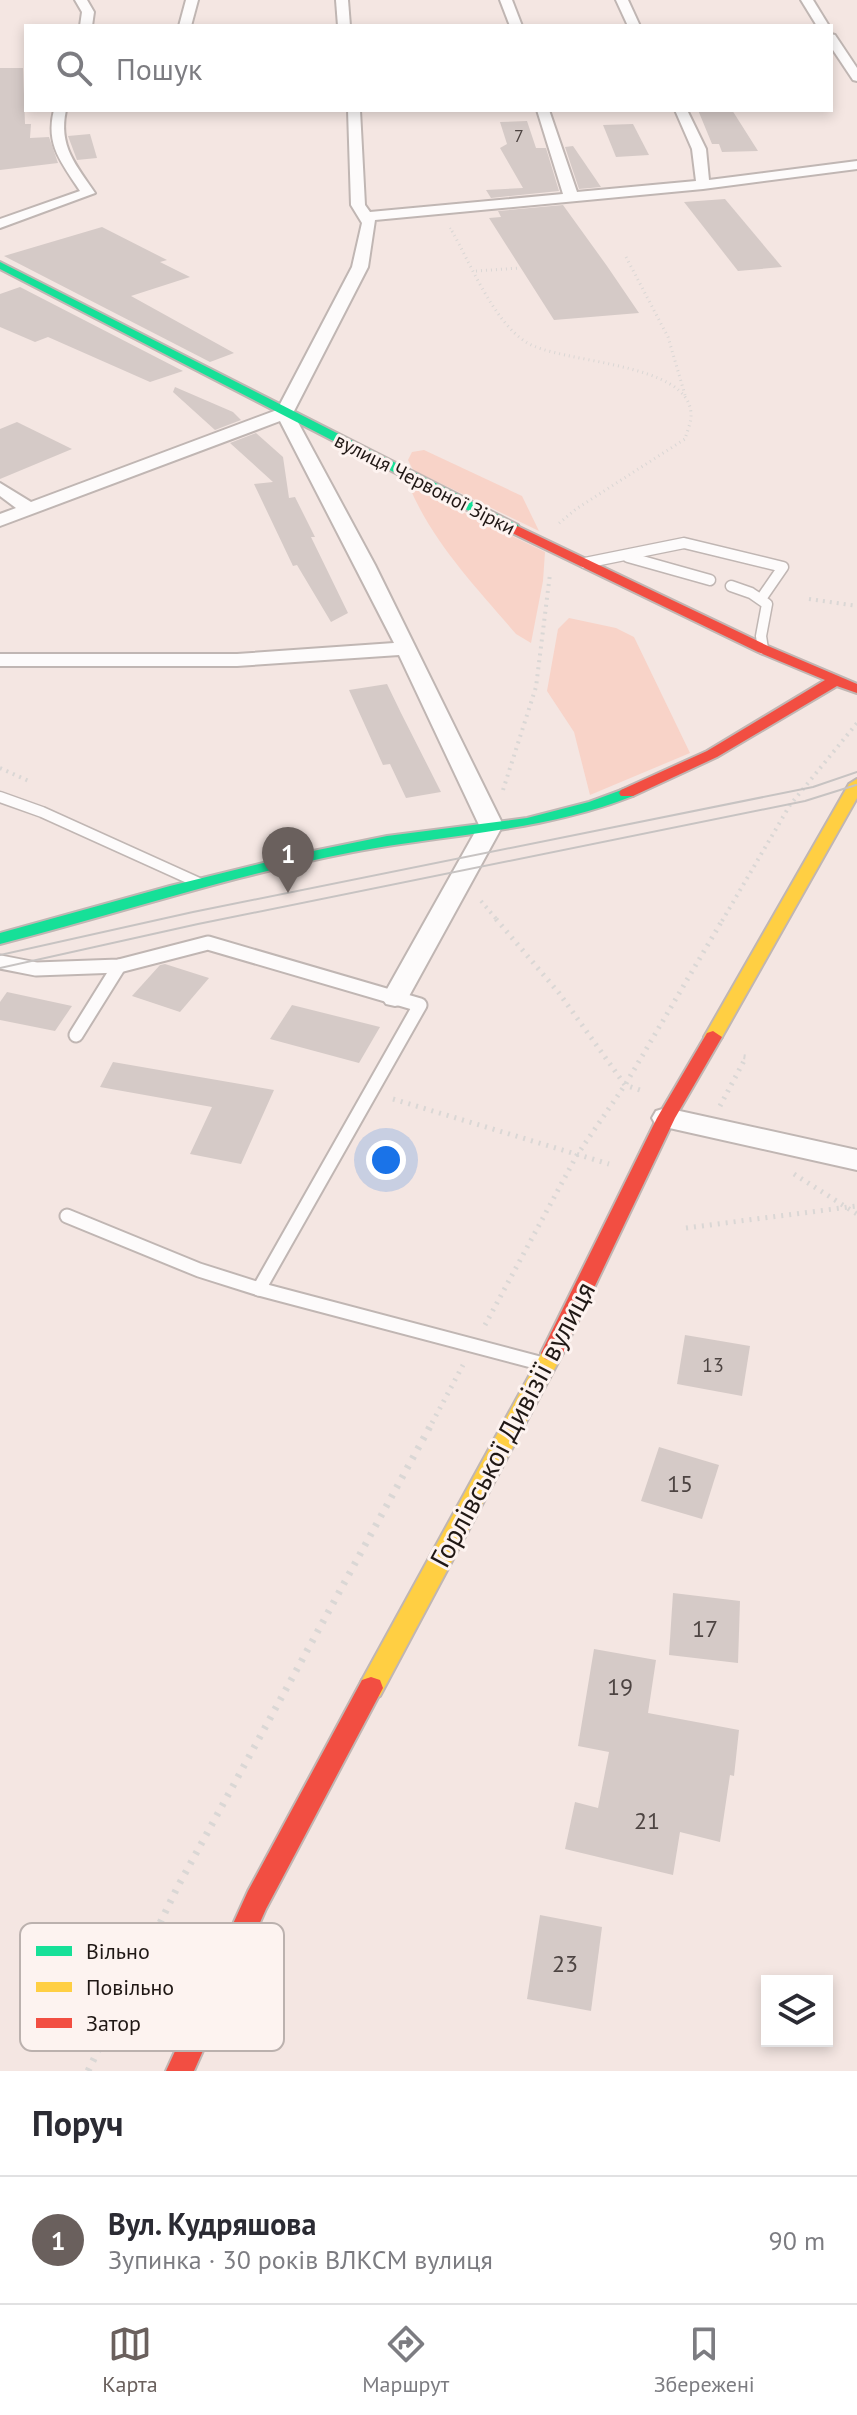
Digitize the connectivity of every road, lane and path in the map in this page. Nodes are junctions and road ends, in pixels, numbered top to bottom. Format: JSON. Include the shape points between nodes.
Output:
{"nodes":[{"id":1,"x":81,"y":0,"type":"edge"},
{"id":2,"x":192,"y":0,"type":"edge"},
{"id":3,"x":342,"y":0,"type":"edge"},
{"id":4,"x":506,"y":0,"type":"edge"},
{"id":5,"x":622,"y":0,"type":"edge"},
{"id":6,"x":807,"y":0,"type":"edge"},
{"id":7,"x":86,"y":24,"type":"edge"},
{"id":8,"x":186,"y":24,"type":"edge"},
{"id":9,"x":344,"y":24,"type":"edge"},
{"id":10,"x":515,"y":24,"type":"edge"},
{"id":11,"x":633,"y":24,"type":"edge"},
{"id":12,"x":822,"y":24,"type":"edge"},
{"id":13,"x":833,"y":41,"type":"edge"},
{"id":14,"x":857,"y":77,"type":"edge"},
{"id":15,"x":59,"y":112,"type":"edge"},
{"id":16,"x":354,"y":112,"type":"edge"},
{"id":17,"x":544,"y":112,"type":"edge"},
{"id":18,"x":682,"y":112,"type":"edge"},
{"id":19,"x":857,"y":165,"type":"edge"},
{"id":20,"x":703,"y":185,"type":"junction"},
{"id":21,"x":571,"y":197,"type":"junction"},
{"id":22,"x":439,"y":210,"type":"junction"},
{"id":23,"x":365,"y":217,"type":"junction"},
{"id":24,"x":0,"y":224,"type":"edge"},
{"id":25,"x":626,"y":257,"type":"dead end"},
{"id":26,"x":0,"y":265,"type":"edge"},
{"id":27,"x":520,"y":268,"type":"dead end"},
{"id":28,"x":476,"y":271,"type":"junction"},
{"id":29,"x":685,"y":396,"type":"junction"},
{"id":30,"x":284,"y":413,"type":"junction"},
{"id":31,"x":0,"y":488,"type":"edge"},
{"id":32,"x":28,"y":508,"type":"junction"},
{"id":33,"x":0,"y":520,"type":"edge"},
{"id":34,"x":553,"y":548,"type":"junction"},
{"id":35,"x":625,"y":556,"type":"junction"},
{"id":36,"x":582,"y":563,"type":"junction"},
{"id":37,"x":710,"y":580,"type":"dead end"},
{"id":38,"x":731,"y":586,"type":"dead end"},
{"id":39,"x":763,"y":596,"type":"junction"},
{"id":40,"x":809,"y":599,"type":"dead end"},
{"id":41,"x":857,"y":606,"type":"edge"},
{"id":42,"x":407,"y":648,"type":"junction"},
{"id":43,"x":763,"y":649,"type":"junction"},
{"id":44,"x":0,"y":660,"type":"edge"},
{"id":45,"x":834,"y":681,"type":"junction"},
{"id":46,"x":857,"y":689,"type":"edge"},
{"id":47,"x":857,"y":723,"type":"edge"},
{"id":48,"x":857,"y":784,"type":"edge"},
{"id":49,"x":0,"y":797,"type":"edge"},
{"id":50,"x":491,"y":825,"type":"junction"},
{"id":51,"x":465,"y":872,"type":"junction"},
{"id":52,"x":201,"y":884,"type":"junction"},
{"id":53,"x":0,"y":939,"type":"edge"},
{"id":54,"x":0,"y":962,"type":"edge"},
{"id":55,"x":119,"y":966,"type":"junction"},
{"id":56,"x":395,"y":998,"type":"junction"},
{"id":57,"x":76,"y":1035,"type":"dead end"},
{"id":58,"x":625,"y":1085,"type":"junction"},
{"id":59,"x":373,"y":1092,"type":"junction"},
{"id":60,"x":666,"y":1118,"type":"junction"},
{"id":61,"x":577,"y":1155,"type":"junction"},
{"id":62,"x":857,"y":1160,"type":"edge"},
{"id":63,"x":639,"y":1172,"type":"junction"},
{"id":64,"x":857,"y":1206,"type":"edge"},
{"id":65,"x":67,"y":1216,"type":"dead end"},
{"id":66,"x":686,"y":1228,"type":"dead end"},
{"id":67,"x":259,"y":1289,"type":"junction"},
{"id":68,"x":473,"y":1346,"type":"junction"},
{"id":69,"x":546,"y":1365,"type":"junction"},
{"id":70,"x":160,"y":1923,"type":"edge"},
{"id":71,"x":247,"y":1923,"type":"edge"},
{"id":72,"x":98,"y":2051,"type":"edge"},
{"id":73,"x":189,"y":2051,"type":"edge"},
{"id":74,"x":88,"y":2071,"type":"edge"},
{"id":75,"x":180,"y":2071,"type":"edge"}],
"edges":[{"from":1,"to":7,"type":"street","via":[[88,12]]},
{"from":2,"to":8,"type":"street"},
{"from":3,"to":9,"type":"street"},
{"from":4,"to":10,"type":"street"},
{"from":5,"to":11,"type":"street"},
{"from":6,"to":12,"type":"street"},
{"from":13,"to":14,"type":"street"},
{"from":15,"to":24,"type":"street","via":[[58,149],[88,193]]},
{"from":16,"to":23,"type":"street","via":[[358,205]]},
{"from":17,"to":21,"type":"street"},
{"from":18,"to":20,"type":"street","via":[[699,149]]},
{"from":19,"to":20,"type":"street"},
{"from":20,"to":21,"type":"street"},
{"from":21,"to":22,"type":"street"},
{"from":22,"to":23,"type":"street"},
{"from":22,"to":28,"type":"path"},
{"from":23,"to":30,"type":"street","via":[[369,223],[360,267]]},
{"from":25,"to":29,"type":"path","via":[[668,337]]},
{"from":26,"to":30,"type":"street","name":"вулиця Червоної Зірки"},
{"from":27,"to":28,"type":"path"},
{"from":28,"to":29,"type":"path","via":[[504,319],[527,344],[641,372]]},
{"from":29,"to":34,"type":"path","via":[[693,424],[685,439],[563,518],[553,530]]},
{"from":30,"to":32,"type":"street"},
{"from":30,"to":34,"type":"street","name":"вулиця Червоної Зірки"},
{"from":30,"to":42,"type":"street"},
{"from":31,"to":32,"type":"street"},
{"from":32,"to":33,"type":"street"},
{"from":34,"to":36,"type":"street","name":"вулиця Червоної Зірки"},
{"from":34,"to":50,"type":"path","via":[[536,687]]},
{"from":35,"to":36,"type":"lane"},
{"from":35,"to":37,"type":"lane"},
{"from":35,"to":39,"type":"lane","via":[[684,543],[783,567]]},
{"from":36,"to":43,"type":"street","name":"вулиця Червоної Зірки"},
{"from":38,"to":39,"type":"lane"},
{"from":39,"to":43,"type":"lane","via":[[769,609],[760,632]]},
{"from":40,"to":41,"type":"path"},
{"from":42,"to":44,"type":"street","via":[[266,659]]},
{"from":42,"to":50,"type":"street"},
{"from":43,"to":45,"type":"street","name":"вулиця Червоної Зірки"},
{"from":45,"to":46,"type":"street","name":"вулиця Червоної Зірки"},
{"from":45,"to":50,"type":"street","via":[[712,754],[607,802],[555,817]]},
{"from":47,"to":58,"type":"path","via":[[846,744],[800,789]]},
{"from":48,"to":60,"type":"street","name":"Горлівської Дивізії вулиця"},
{"from":49,"to":52,"type":"lane"},
{"from":50,"to":51,"type":"street"},
{"from":50,"to":52,"type":"street","via":[[354,847]]},
{"from":51,"to":56,"type":"street"},
{"from":51,"to":58,"type":"path","via":[[483,906],[559,993]]},
{"from":52,"to":53,"type":"street"},
{"from":54,"to":55,"type":"lane","via":[[36,969]]},
{"from":55,"to":56,"type":"lane","via":[[208,943]]},
{"from":55,"to":57,"type":"lane"},
{"from":56,"to":59,"type":"lane","via":[[420,1005]]},
{"from":58,"to":61,"type":"path"},
{"from":59,"to":61,"type":"path"},
{"from":59,"to":67,"type":"lane"},
{"from":60,"to":62,"type":"street"},
{"from":60,"to":63,"type":"street","name":"Горлівської Дивізії вулиця"},
{"from":61,"to":63,"type":"path"},
{"from":61,"to":68,"type":"path"},
{"from":63,"to":69,"type":"street","name":"Горлівської Дивізії вулиця"},
{"from":64,"to":66,"type":"path"},
{"from":65,"to":67,"type":"lane"},
{"from":67,"to":68,"type":"lane"},
{"from":68,"to":69,"type":"lane"},
{"from":68,"to":70,"type":"path"},
{"from":69,"to":71,"type":"street","name":"Горлівської Дивізії вулиця"},
{"from":72,"to":74,"type":"path"},
{"from":73,"to":75,"type":"street","name":"Горлівської Дивізії вулиця"}]}
